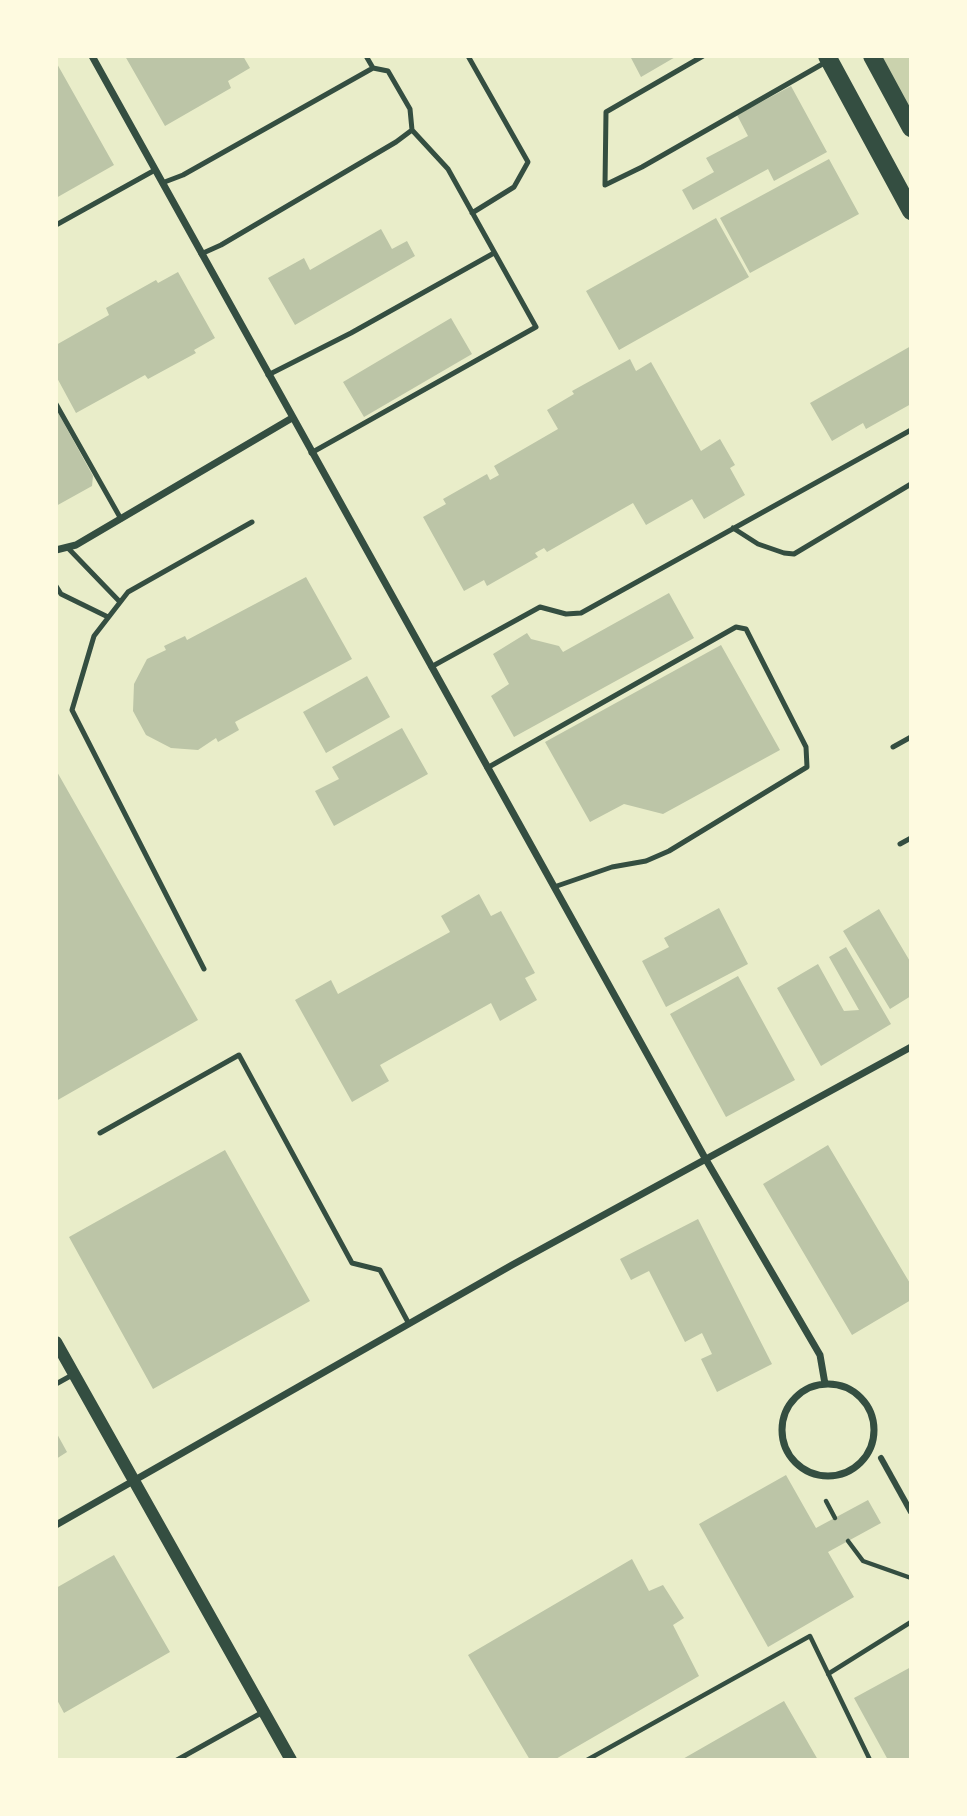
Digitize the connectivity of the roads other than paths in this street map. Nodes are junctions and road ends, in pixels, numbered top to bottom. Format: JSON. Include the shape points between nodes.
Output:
{"nodes":[{"id":1,"x":92,"y":56,"type":"edge"},
{"id":2,"x":366,"y":56,"type":"edge"},
{"id":3,"x":468,"y":56,"type":"edge"},
{"id":4,"x":703,"y":56,"type":"edge"},
{"id":5,"x":872,"y":56,"type":"edge"},
{"id":6,"x":828,"y":58,"type":"edge"},
{"id":7,"x":373,"y":68,"type":"junction"},
{"id":8,"x":911,"y":128,"type":"edge"},
{"id":9,"x":412,"y":130,"type":"junction"},
{"id":10,"x":155,"y":170,"type":"junction"},
{"id":11,"x":162,"y":183,"type":"junction"},
{"id":12,"x":911,"y":211,"type":"edge"},
{"id":13,"x":472,"y":213,"type":"junction"},
{"id":14,"x":56,"y":225,"type":"edge"},
{"id":15,"x":494,"y":253,"type":"junction"},
{"id":16,"x":201,"y":254,"type":"junction"},
{"id":17,"x":268,"y":375,"type":"junction"},
{"id":18,"x":56,"y":404,"type":"edge"},
{"id":19,"x":292,"y":418,"type":"junction"},
{"id":20,"x":911,"y":430,"type":"edge"},
{"id":21,"x":311,"y":453,"type":"junction"},
{"id":22,"x":911,"y":484,"type":"edge"},
{"id":23,"x":121,"y":519,"type":"junction"},
{"id":24,"x":252,"y":522,"type":"dead end"},
{"id":25,"x":733,"y":528,"type":"junction"},
{"id":26,"x":67,"y":547,"type":"junction"},
{"id":27,"x":56,"y":550,"type":"edge"},
{"id":28,"x":56,"y":586,"type":"edge"},
{"id":29,"x":120,"y":602,"type":"junction"},
{"id":30,"x":108,"y":617,"type":"junction"},
{"id":31,"x":431,"y":667,"type":"junction"},
{"id":32,"x":911,"y":737,"type":"edge"},
{"id":33,"x":894,"y":747,"type":"dead end"},
{"id":34,"x":487,"y":768,"type":"junction"},
{"id":35,"x":911,"y":838,"type":"edge"},
{"id":36,"x":900,"y":844,"type":"dead end"},
{"id":37,"x":554,"y":887,"type":"junction"},
{"id":38,"x":204,"y":969,"type":"dead end"},
{"id":39,"x":911,"y":1047,"type":"edge"},
{"id":40,"x":100,"y":1133,"type":"dead end"},
{"id":41,"x":705,"y":1158,"type":"junction"},
{"id":42,"x":409,"y":1324,"type":"junction"},
{"id":43,"x":56,"y":1342,"type":"edge"},
{"id":44,"x":74,"y":1374,"type":"junction"},
{"id":45,"x":56,"y":1384,"type":"edge"},
{"id":46,"x":825,"y":1384,"type":"junction"},
{"id":47,"x":881,"y":1458,"type":"dead end"},
{"id":48,"x":134,"y":1480,"type":"junction"},
{"id":49,"x":911,"y":1512,"type":"edge"},
{"id":50,"x":56,"y":1525,"type":"edge"},
{"id":51,"x":263,"y":1712,"type":"junction"},
{"id":52,"x":177,"y":1760,"type":"edge"},
{"id":53,"x":291,"y":1760,"type":"edge"}],
"edges":[{"from":1,"to":10,"type":"street"},
{"from":2,"to":7,"type":"lane"},
{"from":3,"to":13,"type":"lane","via":[[528,162],[514,187]]},
{"from":4,"to":6,"type":"lane","via":[[606,113],[605,185]]},
{"from":5,"to":8,"type":"main road"},
{"from":6,"to":12,"type":"main road"},
{"from":7,"to":9,"type":"lane","via":[[388,71],[410,109]]},
{"from":7,"to":11,"type":"lane"},
{"from":9,"to":13,"type":"lane","via":[[448,169]]},
{"from":9,"to":16,"type":"lane"},
{"from":10,"to":11,"type":"street"},
{"from":10,"to":14,"type":"lane"},
{"from":11,"to":16,"type":"street"},
{"from":13,"to":15,"type":"lane"},
{"from":15,"to":17,"type":"lane"},
{"from":15,"to":21,"type":"lane","via":[[536,327]]},
{"from":16,"to":17,"type":"street"},
{"from":17,"to":19,"type":"street"},
{"from":18,"to":23,"type":"lane"},
{"from":19,"to":21,"type":"street"},
{"from":19,"to":23,"type":"street"},
{"from":20,"to":25,"type":"lane"},
{"from":21,"to":31,"type":"street"},
{"from":22,"to":25,"type":"lane","via":[[794,554],[758,544]]},
{"from":23,"to":26,"type":"street"},
{"from":24,"to":29,"type":"lane","via":[[128,592]]},
{"from":25,"to":31,"type":"lane","via":[[581,613],[540,607]]},
{"from":26,"to":27,"type":"street"},
{"from":26,"to":29,"type":"lane"},
{"from":28,"to":30,"type":"lane","via":[[61,594]]},
{"from":29,"to":30,"type":"lane"},
{"from":30,"to":38,"type":"lane","via":[[94,636],[72,710]]},
{"from":31,"to":34,"type":"street"},
{"from":32,"to":33,"type":"lane"},
{"from":34,"to":37,"type":"street"},
{"from":34,"to":37,"type":"lane","via":[[736,627],[746,629],[806,747],[807,767],[669,851]]},
{"from":35,"to":36,"type":"lane"},
{"from":37,"to":41,"type":"street"},
{"from":39,"to":41,"type":"street"},
{"from":40,"to":42,"type":"lane","via":[[239,1055],[352,1263],[380,1270]]},
{"from":41,"to":42,"type":"street"},
{"from":41,"to":46,"type":"street","via":[[820,1355]]},
{"from":42,"to":48,"type":"street"},
{"from":43,"to":44,"type":"street"},
{"from":44,"to":45,"type":"lane"},
{"from":44,"to":48,"type":"street"},
{"from":46,"to":46,"type":"street","via":[[796,1396],[782,1424],[788,1454],[798,1466],[825,1477],[854,1469],[869,1452],[875,1431],[866,1403],[855,1392]]},
{"from":47,"to":49,"type":"street"},
{"from":48,"to":50,"type":"street"},
{"from":48,"to":51,"type":"street"},
{"from":51,"to":52,"type":"lane"},
{"from":51,"to":53,"type":"street"}]}
